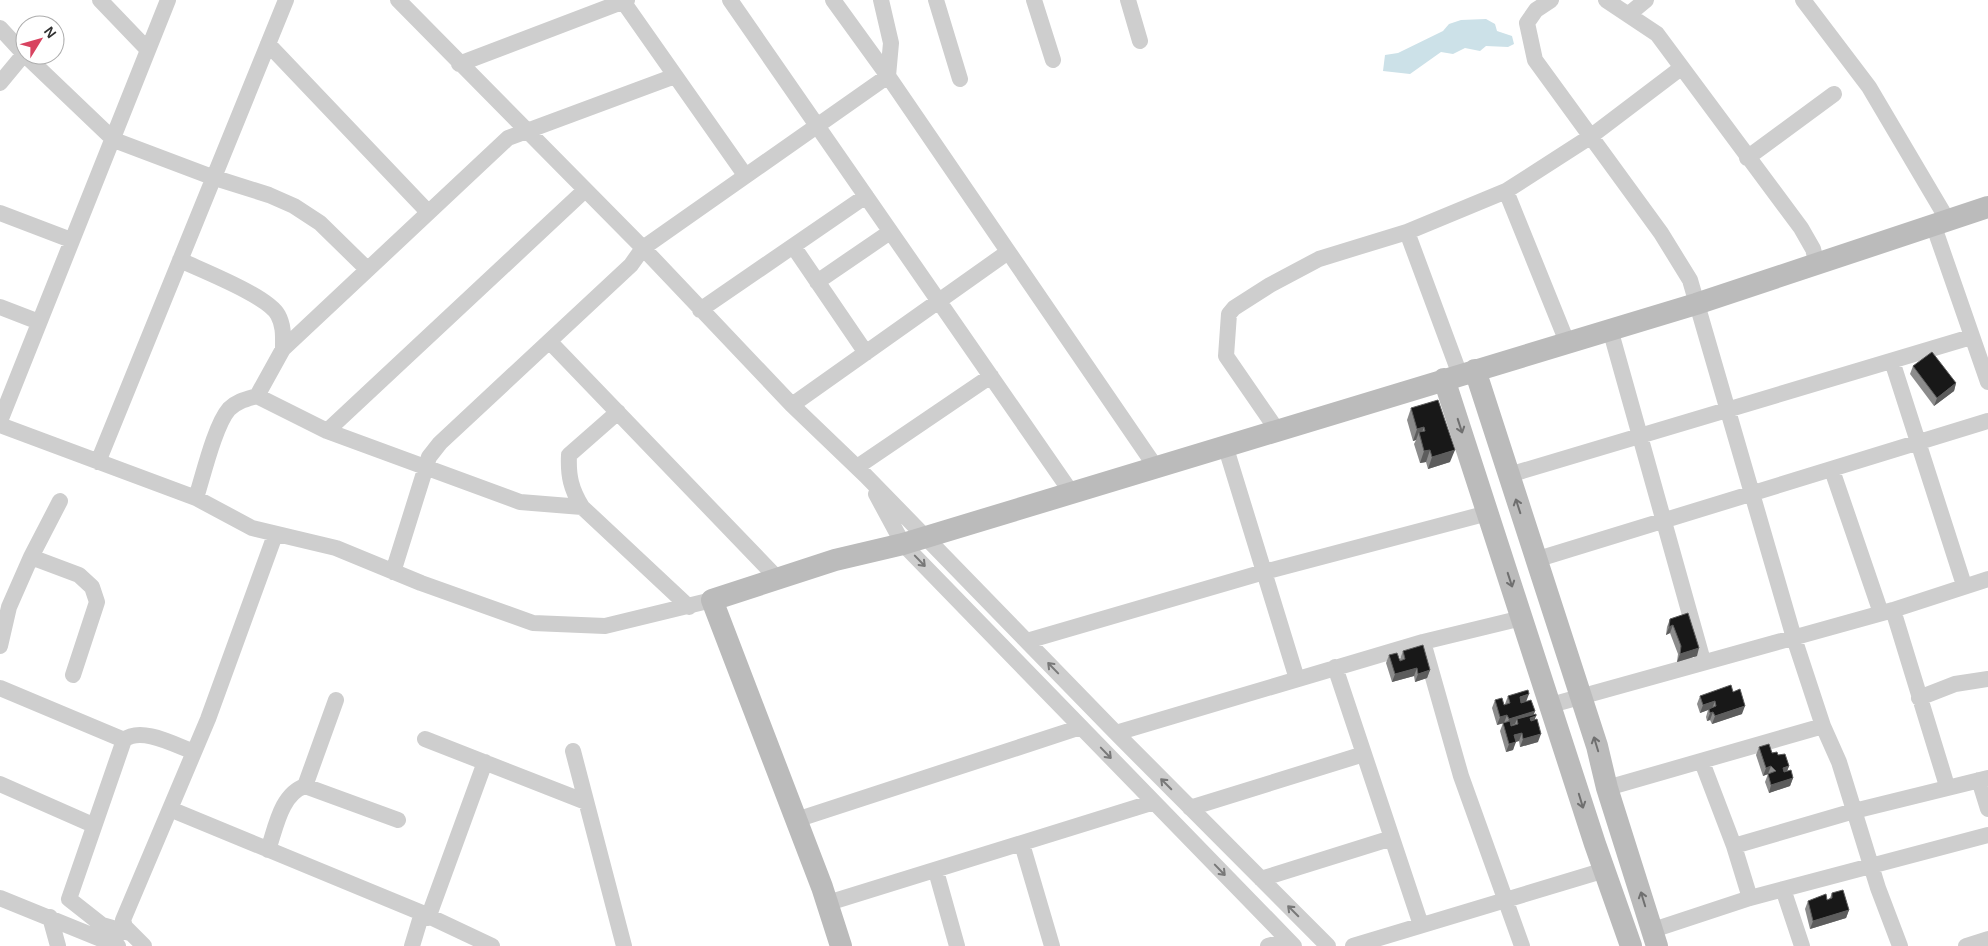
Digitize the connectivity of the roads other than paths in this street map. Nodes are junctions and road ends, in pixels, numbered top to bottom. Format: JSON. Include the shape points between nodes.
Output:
{"nodes":[{"id":1,"x":100,"y":0,"type":"edge"},
{"id":2,"x":168,"y":0,"type":"edge"},
{"id":3,"x":286,"y":0,"type":"edge"},
{"id":4,"x":398,"y":0,"type":"edge"},
{"id":5,"x":730,"y":0,"type":"edge"},
{"id":6,"x":833,"y":0,"type":"edge"},
{"id":7,"x":881,"y":0,"type":"edge"},
{"id":8,"x":936,"y":0,"type":"edge"},
{"id":9,"x":1034,"y":0,"type":"edge"},
{"id":10,"x":1128,"y":0,"type":"edge"},
{"id":11,"x":1551,"y":0,"type":"edge"},
{"id":12,"x":1606,"y":0,"type":"edge"},
{"id":13,"x":1646,"y":0,"type":"edge"},
{"id":14,"x":1804,"y":0,"type":"edge"},
{"id":15,"x":624,"y":1,"type":"edge"},
{"id":16,"x":1630,"y":14,"type":"junction"},
{"id":17,"x":0,"y":28,"type":"edge"},
{"id":18,"x":1140,"y":41,"type":"dead end"},
{"id":19,"x":15,"y":44,"type":"edge"},
{"id":20,"x":268,"y":44,"type":"junction"},
{"id":21,"x":148,"y":50,"type":"junction"},
{"id":22,"x":1053,"y":60,"type":"dead end"},
{"id":23,"x":459,"y":64,"type":"junction"},
{"id":24,"x":16,"y":65,"type":"edge"},
{"id":25,"x":35,"y":65,"type":"edge"},
{"id":26,"x":1681,"y":68,"type":"junction"},
{"id":27,"x":675,"y":76,"type":"junction"},
{"id":28,"x":888,"y":76,"type":"junction"},
{"id":29,"x":960,"y":79,"type":"dead end"},
{"id":30,"x":0,"y":83,"type":"edge"},
{"id":31,"x":1834,"y":94,"type":"dead end"},
{"id":32,"x":817,"y":126,"type":"junction"},
{"id":33,"x":527,"y":133,"type":"junction"},
{"id":34,"x":1590,"y":137,"type":"junction"},
{"id":35,"x":114,"y":140,"type":"junction"},
{"id":36,"x":1747,"y":158,"type":"junction"},
{"id":37,"x":744,"y":175,"type":"junction"},
{"id":38,"x":212,"y":177,"type":"junction"},
{"id":39,"x":584,"y":191,"type":"junction"},
{"id":40,"x":1506,"y":191,"type":"junction"},
{"id":41,"x":866,"y":196,"type":"junction"},
{"id":42,"x":1988,"y":207,"type":"edge"},
{"id":43,"x":428,"y":212,"type":"junction"},
{"id":44,"x":0,"y":213,"type":"edge"},
{"id":45,"x":1940,"y":222,"type":"junction"},
{"id":46,"x":890,"y":232,"type":"junction"},
{"id":47,"x":1406,"y":232,"type":"junction"},
{"id":48,"x":71,"y":240,"type":"junction"},
{"id":49,"x":793,"y":246,"type":"junction"},
{"id":50,"x":643,"y":248,"type":"junction"},
{"id":51,"x":1008,"y":252,"type":"junction"},
{"id":52,"x":180,"y":260,"type":"junction"},
{"id":53,"x":1817,"y":264,"type":"junction"},
{"id":54,"x":367,"y":269,"type":"junction"},
{"id":55,"x":818,"y":282,"type":"junction"},
{"id":56,"x":939,"y":301,"type":"junction"},
{"id":57,"x":1696,"y":304,"type":"junction"},
{"id":58,"x":0,"y":307,"type":"edge"},
{"id":59,"x":700,"y":310,"type":"junction"},
{"id":60,"x":39,"y":322,"type":"junction"},
{"id":61,"x":1610,"y":329,"type":"junction"},
{"id":62,"x":1971,"y":337,"type":"junction"},
{"id":63,"x":550,"y":342,"type":"junction"},
{"id":64,"x":1567,"y":342,"type":"junction"},
{"id":65,"x":283,"y":349,"type":"junction"},
{"id":66,"x":866,"y":353,"type":"junction"},
{"id":67,"x":1892,"y":361,"type":"junction"},
{"id":68,"x":1460,"y":375,"type":"junction"},
{"id":69,"x":991,"y":376,"type":"junction"},
{"id":70,"x":1988,"y":382,"type":"edge"},
{"id":71,"x":258,"y":396,"type":"junction"},
{"id":72,"x":792,"y":405,"type":"junction"},
{"id":73,"x":1728,"y":410,"type":"junction"},
{"id":74,"x":618,"y":412,"type":"junction"},
{"id":75,"x":1988,"y":421,"type":"edge"},
{"id":76,"x":0,"y":423,"type":"edge"},
{"id":77,"x":1277,"y":430,"type":"junction"},
{"id":78,"x":327,"y":431,"type":"junction"},
{"id":79,"x":1641,"y":436,"type":"junction"},
{"id":80,"x":1918,"y":444,"type":"junction"},
{"id":81,"x":1225,"y":445,"type":"junction"},
{"id":82,"x":98,"y":462,"type":"junction"},
{"id":83,"x":1155,"y":466,"type":"junction"},
{"id":84,"x":426,"y":467,"type":"junction"},
{"id":85,"x":1832,"y":470,"type":"junction"},
{"id":86,"x":861,"y":472,"type":"junction"},
{"id":87,"x":1508,"y":475,"type":"junction"},
{"id":88,"x":1071,"y":492,"type":"junction"},
{"id":89,"x":1752,"y":494,"type":"junction"},
{"id":90,"x":196,"y":498,"type":"junction"},
{"id":91,"x":60,"y":501,"type":"dead end"},
{"id":92,"x":582,"y":508,"type":"junction"},
{"id":93,"x":1488,"y":513,"type":"junction"},
{"id":94,"x":1665,"y":521,"type":"junction"},
{"id":95,"x":1527,"y":533,"type":"junction"},
{"id":96,"x":276,"y":535,"type":"junction"},
{"id":97,"x":924,"y":537,"type":"junction"},
{"id":98,"x":1497,"y":540,"type":"junction"},
{"id":99,"x":903,"y":544,"type":"junction"},
{"id":100,"x":30,"y":557,"type":"junction"},
{"id":101,"x":1536,"y":560,"type":"junction"},
{"id":102,"x":393,"y":572,"type":"junction"},
{"id":103,"x":1264,"y":572,"type":"junction"},
{"id":104,"x":1988,"y":579,"type":"edge"},
{"id":105,"x":779,"y":580,"type":"junction"},
{"id":106,"x":1964,"y":585,"type":"junction"},
{"id":107,"x":1547,"y":597,"type":"junction"},
{"id":108,"x":712,"y":600,"type":"junction"},
{"id":109,"x":689,"y":607,"type":"junction"},
{"id":110,"x":1520,"y":612,"type":"junction"},
{"id":111,"x":1887,"y":612,"type":"junction"},
{"id":112,"x":1794,"y":638,"type":"junction"},
{"id":113,"x":1027,"y":641,"type":"junction"},
{"id":114,"x":1423,"y":642,"type":"junction"},
{"id":115,"x":0,"y":646,"type":"edge"},
{"id":116,"x":1703,"y":661,"type":"junction"},
{"id":117,"x":1335,"y":667,"type":"junction"},
{"id":118,"x":73,"y":676,"type":"dead end"},
{"id":119,"x":1297,"y":679,"type":"junction"},
{"id":120,"x":1988,"y":679,"type":"edge"},
{"id":121,"x":0,"y":688,"type":"edge"},
{"id":122,"x":1580,"y":698,"type":"junction"},
{"id":123,"x":1919,"y":698,"type":"junction"},
{"id":124,"x":336,"y":700,"type":"dead end"},
{"id":125,"x":1551,"y":705,"type":"junction"},
{"id":126,"x":1823,"y":726,"type":"junction"},
{"id":127,"x":1081,"y":727,"type":"junction"},
{"id":128,"x":1116,"y":733,"type":"junction"},
{"id":129,"x":425,"y":739,"type":"dead end"},
{"id":130,"x":124,"y":740,"type":"junction"},
{"id":131,"x":572,"y":751,"type":"dead end"},
{"id":132,"x":194,"y":752,"type":"junction"},
{"id":133,"x":1364,"y":754,"type":"junction"},
{"id":134,"x":484,"y":762,"type":"junction"},
{"id":135,"x":1702,"y":762,"type":"junction"},
{"id":136,"x":1984,"y":779,"type":"edge"},
{"id":137,"x":0,"y":784,"type":"edge"},
{"id":138,"x":306,"y":786,"type":"junction"},
{"id":139,"x":1948,"y":786,"type":"junction"},
{"id":140,"x":1608,"y":788,"type":"junction"},
{"id":141,"x":586,"y":802,"type":"junction"},
{"id":142,"x":1154,"y":802,"type":"junction"},
{"id":143,"x":1190,"y":808,"type":"junction"},
{"id":144,"x":170,"y":809,"type":"junction"},
{"id":145,"x":1988,"y":809,"type":"edge"},
{"id":146,"x":1854,"y":811,"type":"junction"},
{"id":147,"x":398,"y":820,"type":"dead end"},
{"id":148,"x":796,"y":820,"type":"junction"},
{"id":149,"x":93,"y":825,"type":"junction"},
{"id":150,"x":1988,"y":835,"type":"edge"},
{"id":151,"x":1392,"y":838,"type":"junction"},
{"id":152,"x":1625,"y":841,"type":"junction"},
{"id":153,"x":1022,"y":844,"type":"junction"},
{"id":154,"x":1595,"y":844,"type":"junction"},
{"id":155,"x":1734,"y":846,"type":"junction"},
{"id":156,"x":268,"y":850,"type":"junction"},
{"id":157,"x":1872,"y":866,"type":"junction"},
{"id":158,"x":1605,"y":870,"type":"junction"},
{"id":159,"x":936,"y":871,"type":"junction"},
{"id":160,"x":1261,"y":879,"type":"junction"},
{"id":161,"x":1783,"y":889,"type":"junction"},
{"id":162,"x":0,"y":898,"type":"edge"},
{"id":163,"x":1750,"y":898,"type":"junction"},
{"id":164,"x":1506,"y":899,"type":"junction"},
{"id":165,"x":828,"y":903,"type":"junction"},
{"id":166,"x":425,"y":916,"type":"junction"},
{"id":167,"x":50,"y":917,"type":"junction"},
{"id":168,"x":1421,"y":925,"type":"junction"},
{"id":169,"x":130,"y":932,"type":"junction"},
{"id":170,"x":1655,"y":938,"type":"edge"},
{"id":171,"x":1988,"y":939,"type":"edge"},
{"id":172,"x":1291,"y":943,"type":"edge"},
{"id":173,"x":58,"y":946,"type":"edge"},
{"id":174,"x":118,"y":946,"type":"edge"},
{"id":175,"x":144,"y":946,"type":"edge"},
{"id":176,"x":412,"y":946,"type":"edge"},
{"id":177,"x":492,"y":946,"type":"edge"},
{"id":178,"x":624,"y":946,"type":"edge"},
{"id":179,"x":841,"y":946,"type":"edge"},
{"id":180,"x":957,"y":946,"type":"edge"},
{"id":181,"x":1052,"y":946,"type":"edge"},
{"id":182,"x":1268,"y":946,"type":"edge"},
{"id":183,"x":1328,"y":946,"type":"edge"},
{"id":184,"x":1353,"y":946,"type":"edge"},
{"id":185,"x":1522,"y":946,"type":"edge"},
{"id":186,"x":1631,"y":946,"type":"edge"},
{"id":187,"x":1802,"y":946,"type":"edge"},
{"id":188,"x":1900,"y":946,"type":"edge"},
{"id":189,"x":1966,"y":946,"type":"edge"}],
"edges":[{"from":1,"to":21,"type":"street"},
{"from":2,"to":21,"type":"street"},
{"from":3,"to":20,"type":"street"},
{"from":4,"to":23,"type":"street"},
{"from":5,"to":32,"type":"street"},
{"from":6,"to":28,"type":"street"},
{"from":7,"to":28,"type":"street","via":[[891,43]]},
{"from":8,"to":29,"type":"street"},
{"from":9,"to":22,"type":"street"},
{"from":10,"to":18,"type":"street"},
{"from":11,"to":34,"type":"street","via":[[1536,10],[1528,24],[1535,60]]},
{"from":12,"to":16,"type":"street"},
{"from":13,"to":16,"type":"street"},
{"from":14,"to":45,"type":"street","via":[[1869,87]]},
{"from":15,"to":23,"type":"street"},
{"from":15,"to":27,"type":"street"},
{"from":16,"to":26,"type":"street","via":[[1656,34]]},
{"from":17,"to":19,"type":"street"},
{"from":20,"to":38,"type":"street"},
{"from":20,"to":43,"type":"street"},
{"from":21,"to":35,"type":"street"},
{"from":23,"to":33,"type":"street"},
{"from":24,"to":30,"type":"street"},
{"from":25,"to":35,"type":"street"},
{"from":26,"to":34,"type":"street"},
{"from":26,"to":36,"type":"street"},
{"from":27,"to":33,"type":"street"},
{"from":27,"to":37,"type":"street"},
{"from":28,"to":32,"type":"street"},
{"from":28,"to":51,"type":"street"},
{"from":31,"to":36,"type":"street"},
{"from":32,"to":37,"type":"street"},
{"from":32,"to":41,"type":"street"},
{"from":33,"to":39,"type":"street"},
{"from":33,"to":43,"type":"street","via":[[508,138]]},
{"from":34,"to":40,"type":"street"},
{"from":34,"to":57,"type":"street","via":[[1680,262],[1690,280]]},
{"from":35,"to":38,"type":"street"},
{"from":35,"to":48,"type":"street"},
{"from":36,"to":53,"type":"street","via":[[1801,228],[1814,249]]},
{"from":37,"to":50,"type":"street"},
{"from":38,"to":52,"type":"street"},
{"from":38,"to":54,"type":"street","via":[[294,206],[320,223]]},
{"from":39,"to":50,"type":"street"},
{"from":39,"to":78,"type":"street"},
{"from":40,"to":47,"type":"street"},
{"from":40,"to":64,"type":"street"},
{"from":41,"to":46,"type":"street"},
{"from":41,"to":49,"type":"street"},
{"from":42,"to":45,"type":"street"},
{"from":43,"to":54,"type":"street"},
{"from":44,"to":48,"type":"street"},
{"from":45,"to":53,"type":"street"},
{"from":45,"to":62,"type":"street"},
{"from":46,"to":55,"type":"street"},
{"from":46,"to":56,"type":"street"},
{"from":47,"to":68,"type":"street"},
{"from":47,"to":77,"type":"street","via":[[1320,258],[1270,285],[1229,314],[1226,356]]},
{"from":48,"to":60,"type":"street"},
{"from":49,"to":55,"type":"street"},
{"from":49,"to":59,"type":"street"},
{"from":50,"to":59,"type":"street"},
{"from":50,"to":63,"type":"street","via":[[631,265]]},
{"from":51,"to":56,"type":"street"},
{"from":51,"to":83,"type":"street"},
{"from":52,"to":65,"type":"street","via":[[259,298],[277,313],[283,328]]},
{"from":52,"to":82,"type":"street"},
{"from":53,"to":57,"type":"street"},
{"from":54,"to":65,"type":"street"},
{"from":55,"to":66,"type":"street"},
{"from":56,"to":66,"type":"street"},
{"from":56,"to":69,"type":"street"},
{"from":57,"to":61,"type":"street"},
{"from":57,"to":73,"type":"street"},
{"from":58,"to":60,"type":"street"},
{"from":59,"to":72,"type":"street"},
{"from":60,"to":76,"type":"street"},
{"from":61,"to":64,"type":"street"},
{"from":61,"to":79,"type":"street"},
{"from":62,"to":67,"type":"street"},
{"from":62,"to":70,"type":"street"},
{"from":63,"to":74,"type":"street"},
{"from":63,"to":84,"type":"street","via":[[440,443],[428,457]]},
{"from":64,"to":68,"type":"street"},
{"from":65,"to":71,"type":"street"},
{"from":66,"to":72,"type":"street"},
{"from":67,"to":73,"type":"street"},
{"from":67,"to":80,"type":"street"},
{"from":68,"to":77,"type":"street"},
{"from":68,"to":87,"type":"street"},
{"from":68,"to":93,"type":"street","one_way":true},
{"from":69,"to":86,"type":"street"},
{"from":69,"to":88,"type":"street"},
{"from":71,"to":78,"type":"street"},
{"from":71,"to":90,"type":"street","via":[[244,399],[228,411]]},
{"from":72,"to":86,"type":"street"},
{"from":73,"to":79,"type":"street"},
{"from":73,"to":89,"type":"street"},
{"from":74,"to":92,"type":"street","via":[[569,455],[568,474],[572,492]]},
{"from":74,"to":105,"type":"street"},
{"from":75,"to":80,"type":"street"},
{"from":76,"to":82,"type":"street"},
{"from":77,"to":81,"type":"street"},
{"from":78,"to":84,"type":"street"},
{"from":79,"to":87,"type":"street"},
{"from":79,"to":94,"type":"street"},
{"from":80,"to":85,"type":"street"},
{"from":80,"to":106,"type":"street"},
{"from":81,"to":83,"type":"street"},
{"from":81,"to":103,"type":"street"},
{"from":82,"to":90,"type":"street"},
{"from":83,"to":88,"type":"street"},
{"from":84,"to":92,"type":"street","via":[[520,502]]},
{"from":84,"to":102,"type":"street"},
{"from":85,"to":89,"type":"street"},
{"from":85,"to":111,"type":"street"},
{"from":86,"to":97,"type":"street"},
{"from":86,"to":99,"type":"street"},
{"from":95,"to":87,"type":"street","one_way":true},
{"from":88,"to":97,"type":"street"},
{"from":89,"to":94,"type":"street"},
{"from":89,"to":112,"type":"street"},
{"from":90,"to":96,"type":"street","via":[[252,528]]},
{"from":91,"to":100,"type":"street"},
{"from":92,"to":109,"type":"street"},
{"from":93,"to":98,"type":"street"},
{"from":93,"to":103,"type":"street"},
{"from":94,"to":101,"type":"street"},
{"from":94,"to":116,"type":"street"},
{"from":95,"to":98,"type":"street"},
{"from":95,"to":101,"type":"street"},
{"from":96,"to":102,"type":"street","via":[[336,548]]},
{"from":96,"to":132,"type":"street"},
{"from":97,"to":99,"type":"street"},
{"from":97,"to":113,"type":"street"},
{"from":98,"to":110,"type":"street","one_way":true},
{"from":99,"to":105,"type":"street","via":[[835,560]]},
{"from":99,"to":127,"type":"street","one_way":true},
{"from":100,"to":115,"type":"street","via":[[8,607]]},
{"from":100,"to":118,"type":"street","via":[[79,575],[92,587],[96,602]]},
{"from":101,"to":107,"type":"street"},
{"from":102,"to":109,"type":"street","via":[[533,623],[605,626]]},
{"from":103,"to":113,"type":"street"},
{"from":103,"to":119,"type":"street"},
{"from":104,"to":106,"type":"street"},
{"from":105,"to":108,"type":"street"},
{"from":106,"to":111,"type":"street"},
{"from":107,"to":110,"type":"street"},
{"from":107,"to":122,"type":"street"},
{"from":108,"to":109,"type":"street"},
{"from":108,"to":148,"type":"street"},
{"from":110,"to":114,"type":"street"},
{"from":110,"to":125,"type":"street"},
{"from":111,"to":112,"type":"street"},
{"from":111,"to":123,"type":"street"},
{"from":112,"to":116,"type":"street"},
{"from":112,"to":126,"type":"street"},
{"from":128,"to":113,"type":"street","one_way":true},
{"from":114,"to":117,"type":"street"},
{"from":114,"to":164,"type":"street","via":[[1461,776]]},
{"from":116,"to":122,"type":"street"},
{"from":117,"to":119,"type":"street"},
{"from":117,"to":133,"type":"street"},
{"from":119,"to":128,"type":"street"},
{"from":120,"to":123,"type":"street","via":[[1955,684]]},
{"from":121,"to":130,"type":"street"},
{"from":122,"to":125,"type":"street"},
{"from":140,"to":122,"type":"street","one_way":true},
{"from":123,"to":139,"type":"street"},
{"from":124,"to":138,"type":"street"},
{"from":125,"to":154,"type":"street","one_way":true},
{"from":126,"to":135,"type":"street"},
{"from":126,"to":146,"type":"street","via":[[1839,762]]},
{"from":127,"to":142,"type":"street","one_way":true},
{"from":127,"to":148,"type":"street"},
{"from":143,"to":128,"type":"street","one_way":true},
{"from":129,"to":134,"type":"street"},
{"from":130,"to":132,"type":"street","via":[[129,736],[144,735]]},
{"from":130,"to":149,"type":"street"},
{"from":131,"to":141,"type":"street"},
{"from":132,"to":144,"type":"street"},
{"from":133,"to":143,"type":"street"},
{"from":133,"to":151,"type":"street"},
{"from":134,"to":141,"type":"street"},
{"from":134,"to":166,"type":"street"},
{"from":135,"to":140,"type":"street"},
{"from":135,"to":155,"type":"street"},
{"from":136,"to":139,"type":"street"},
{"from":136,"to":145,"type":"street"},
{"from":137,"to":149,"type":"street"},
{"from":138,"to":147,"type":"street"},
{"from":138,"to":156,"type":"street","via":[[287,798]]},
{"from":139,"to":146,"type":"street"},
{"from":140,"to":152,"type":"street"},
{"from":141,"to":178,"type":"street"},
{"from":142,"to":153,"type":"street"},
{"from":142,"to":172,"type":"street","one_way":true},
{"from":143,"to":160,"type":"street"},
{"from":144,"to":156,"type":"street"},
{"from":144,"to":169,"type":"street","via":[[123,920]]},
{"from":146,"to":155,"type":"street"},
{"from":146,"to":157,"type":"street"},
{"from":148,"to":165,"type":"street"},
{"from":149,"to":169,"type":"street","via":[[69,899],[102,925]]},
{"from":150,"to":157,"type":"street"},
{"from":151,"to":160,"type":"street"},
{"from":151,"to":168,"type":"street"},
{"from":152,"to":154,"type":"street"},
{"from":170,"to":152,"type":"street","one_way":true},
{"from":153,"to":159,"type":"street"},
{"from":153,"to":181,"type":"street"},
{"from":154,"to":158,"type":"street"},
{"from":155,"to":163,"type":"street"},
{"from":156,"to":166,"type":"street"},
{"from":157,"to":161,"type":"street"},
{"from":157,"to":188,"type":"street"},
{"from":158,"to":164,"type":"street"},
{"from":158,"to":186,"type":"street"},
{"from":159,"to":165,"type":"street"},
{"from":159,"to":180,"type":"street"},
{"from":183,"to":160,"type":"street","one_way":true},
{"from":161,"to":163,"type":"street"},
{"from":161,"to":187,"type":"street"},
{"from":162,"to":167,"type":"street"},
{"from":163,"to":170,"type":"street"},
{"from":164,"to":168,"type":"street"},
{"from":164,"to":185,"type":"street"},
{"from":165,"to":179,"type":"street"},
{"from":166,"to":176,"type":"street"},
{"from":166,"to":177,"type":"street"},
{"from":167,"to":173,"type":"street"},
{"from":167,"to":174,"type":"street"},
{"from":168,"to":184,"type":"street"},
{"from":169,"to":175,"type":"street"},
{"from":171,"to":189,"type":"street"},
{"from":172,"to":182,"type":"street"}]}
